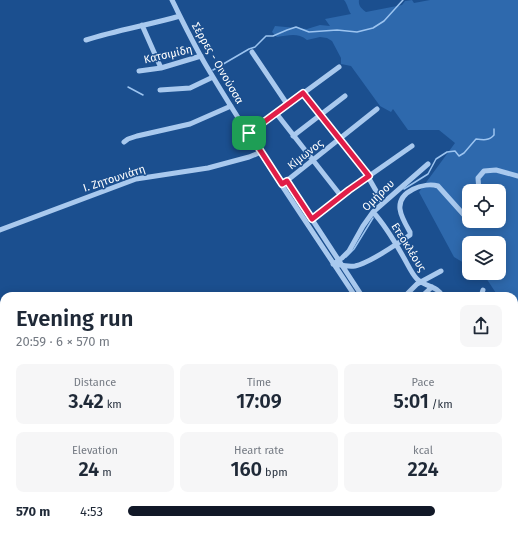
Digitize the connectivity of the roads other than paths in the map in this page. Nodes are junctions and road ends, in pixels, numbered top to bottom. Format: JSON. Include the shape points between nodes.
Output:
{"nodes":[{"id":1,"x":172,"y":0,"type":"edge"},
{"id":2,"x":180,"y":16,"type":"junction"},
{"id":3,"x":142,"y":25,"type":"junction"},
{"id":4,"x":86,"y":40,"type":"dead end"},
{"id":5,"x":252,"y":52,"type":"dead end"},
{"id":6,"x":201,"y":56,"type":"junction"},
{"id":7,"x":339,"y":66,"type":"dead end"},
{"id":8,"x":161,"y":68,"type":"junction"},
{"id":9,"x":139,"y":71,"type":"dead end"},
{"id":10,"x":213,"y":77,"type":"junction"},
{"id":11,"x":160,"y":90,"type":"dead end"},
{"id":12,"x":303,"y":93,"type":"junction"},
{"id":13,"x":345,"y":96,"type":"dead end"},
{"id":14,"x":287,"y":104,"type":"junction"},
{"id":15,"x":231,"y":106,"type":"junction"},
{"id":16,"x":378,"y":109,"type":"dead end"},
{"id":17,"x":267,"y":111,"type":"dead end"},
{"id":18,"x":273,"y":115,"type":"junction"},
{"id":19,"x":321,"y":115,"type":"junction"},
{"id":20,"x":249,"y":133,"type":"junction"},
{"id":21,"x":293,"y":136,"type":"junction"},
{"id":22,"x":340,"y":139,"type":"junction"},
{"id":23,"x":124,"y":142,"type":"dead end"},
{"id":24,"x":412,"y":146,"type":"dead end"},
{"id":25,"x":261,"y":152,"type":"junction"},
{"id":26,"x":313,"y":161,"type":"junction"},
{"id":27,"x":428,"y":164,"type":"dead end"},
{"id":28,"x":369,"y":176,"type":"junction"},
{"id":29,"x":518,"y":176,"type":"edge"},
{"id":30,"x":285,"y":183,"type":"junction"},
{"id":31,"x":478,"y":184,"type":"edge"},
{"id":32,"x":341,"y":196,"type":"junction"},
{"id":33,"x":383,"y":203,"type":"junction"},
{"id":34,"x":373,"y":212,"type":"junction"},
{"id":35,"x":462,"y":213,"type":"edge"},
{"id":36,"x":312,"y":219,"type":"junction"},
{"id":37,"x":0,"y":230,"type":"edge"},
{"id":38,"x":396,"y":245,"type":"junction"},
{"id":39,"x":339,"y":260,"type":"junction"},
{"id":40,"x":333,"y":264,"type":"junction"},
{"id":41,"x":343,"y":266,"type":"junction"},
{"id":42,"x":441,"y":271,"type":"dead end"},
{"id":43,"x":421,"y":282,"type":"junction"},
{"id":44,"x":432,"y":287,"type":"junction"},
{"id":45,"x":351,"y":292,"type":"edge"},
{"id":46,"x":359,"y":292,"type":"edge"},
{"id":47,"x":409,"y":292,"type":"edge"},
{"id":48,"x":426,"y":292,"type":"edge"},
{"id":49,"x":440,"y":292,"type":"edge"}],
"edges":[{"from":1,"to":2,"type":"street","name":"Σέρρες - Οινούσσα"},
{"from":2,"to":3,"type":"street"},
{"from":2,"to":6,"type":"street","name":"Σέρρες - Οινούσσα"},
{"from":3,"to":4,"type":"street"},
{"from":3,"to":8,"type":"street"},
{"from":5,"to":14,"type":"street"},
{"from":6,"to":8,"type":"street","name":"Κατσιμίδη"},
{"from":6,"to":10,"type":"street","name":"Σέρρες - Οινούσσα"},
{"from":7,"to":12,"type":"street"},
{"from":8,"to":9,"type":"street","name":"Κατσιμίδη"},
{"from":10,"to":11,"type":"street","via":[[190,88]]},
{"from":10,"to":15,"type":"street","name":"Σέρρες - Οινούσσα"},
{"from":12,"to":14,"type":"street"},
{"from":12,"to":19,"type":"street"},
{"from":13,"to":19,"type":"street"},
{"from":14,"to":18,"type":"street"},
{"from":15,"to":20,"type":"street","name":"Σέρρες - Οινούσσα"},
{"from":15,"to":23,"type":"street","via":[[190,124],[137,136]]},
{"from":16,"to":22,"type":"street","name":"Κίμωνος"},
{"from":17,"to":18,"type":"street"},
{"from":18,"to":20,"type":"street"},
{"from":18,"to":21,"type":"street"},
{"from":19,"to":21,"type":"street"},
{"from":19,"to":22,"type":"street"},
{"from":20,"to":25,"type":"street","name":"Σέρρες - Οινούσσα"},
{"from":21,"to":26,"type":"street"},
{"from":22,"to":26,"type":"street","name":"Κίμωνος"},
{"from":22,"to":28,"type":"street"},
{"from":24,"to":28,"type":"street"},
{"from":25,"to":30,"type":"street","name":"Σέρρες - Οινούσσα"},
{"from":25,"to":37,"type":"street","name":"Ι. Ζητουνιάτη","via":[[208,168],[136,179]]},
{"from":26,"to":30,"type":"street","name":"Κίμωνος"},
{"from":26,"to":32,"type":"street"},
{"from":27,"to":33,"type":"street","name":"Ομήρου"},
{"from":28,"to":32,"type":"street"},
{"from":28,"to":33,"type":"street"},
{"from":29,"to":31,"type":"street","via":[[488,170],[478,178]]},
{"from":30,"to":36,"type":"street"},
{"from":30,"to":40,"type":"street","name":"Σέρρες - Οινούσσα"},
{"from":32,"to":36,"type":"street"},
{"from":33,"to":34,"type":"street","name":"Ομήρου"},
{"from":34,"to":38,"type":"street","name":"Ετεοκλέους"},
{"from":34,"to":39,"type":"street","name":"Ομήρου","via":[[349,251]]},
{"from":35,"to":38,"type":"street","via":[[438,186],[432,184],[413,189],[401,201],[400,210],[410,232]]},
{"from":36,"to":39,"type":"street"},
{"from":38,"to":41,"type":"street","via":[[360,264]]},
{"from":38,"to":43,"type":"street","name":"Ετεοκλέους"},
{"from":39,"to":40,"type":"street","name":"Ομήρου"},
{"from":39,"to":41,"type":"street"},
{"from":40,"to":41,"type":"street"},
{"from":40,"to":45,"type":"street","name":"Σέρρες - Οινούσσα"},
{"from":41,"to":46,"type":"street"},
{"from":42,"to":43,"type":"street"},
{"from":43,"to":44,"type":"street","name":"Ετεοκλέους"},
{"from":43,"to":47,"type":"street"},
{"from":44,"to":48,"type":"street"},
{"from":44,"to":49,"type":"street","name":"Ετεοκλέους"}]}
